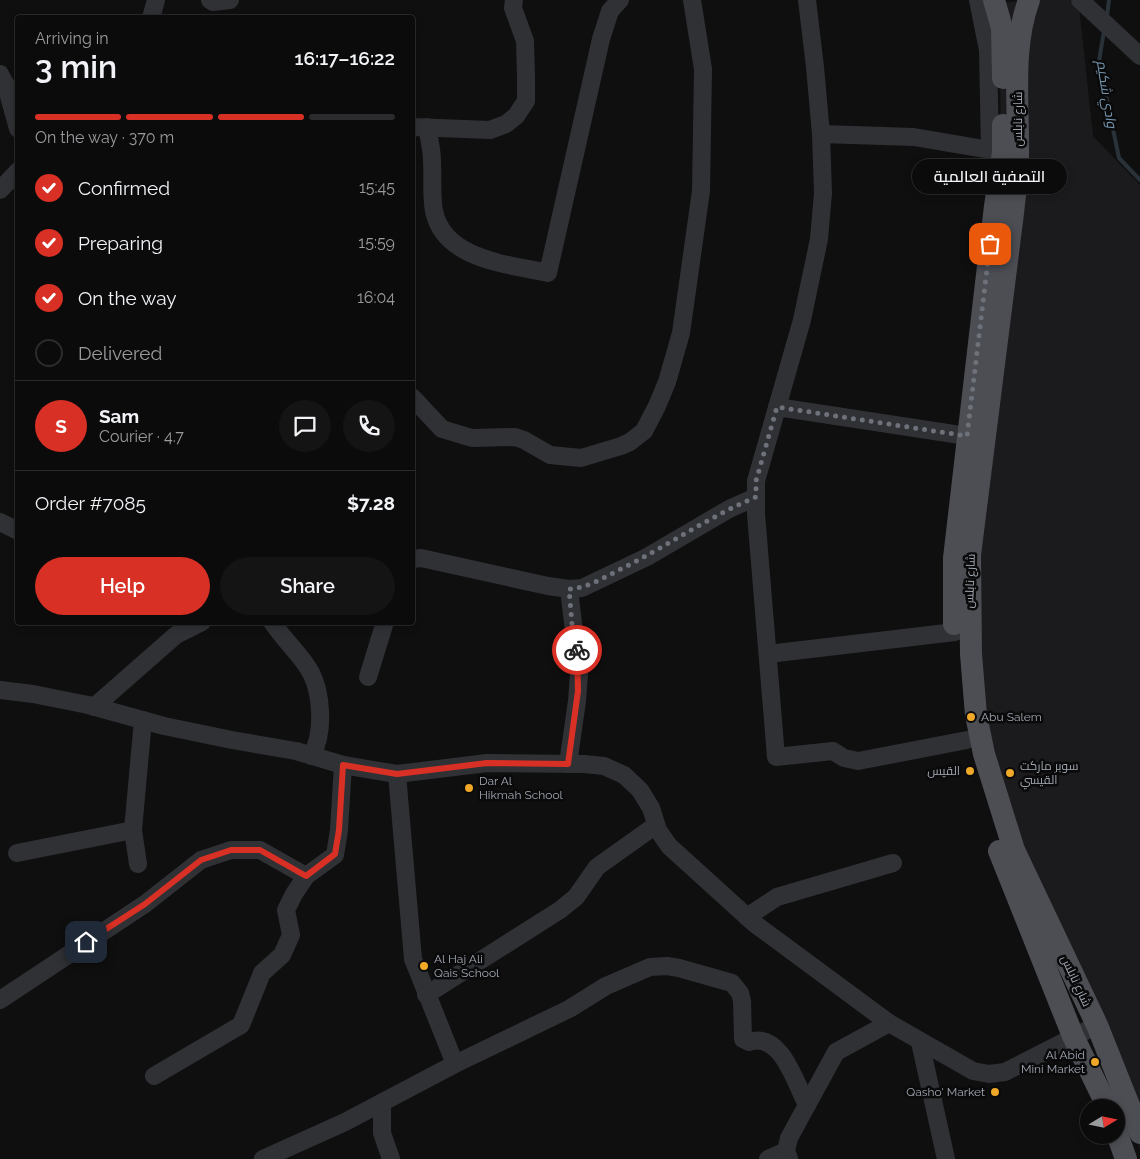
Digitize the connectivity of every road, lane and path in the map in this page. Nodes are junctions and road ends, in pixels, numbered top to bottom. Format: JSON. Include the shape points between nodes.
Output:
{"nodes":[{"id":1,"x":156,"y":0,"type":"edge"},
{"id":2,"x":210,"y":0,"type":"edge"},
{"id":3,"x":230,"y":0,"type":"edge"},
{"id":4,"x":514,"y":0,"type":"edge"},
{"id":5,"x":620,"y":0,"type":"edge"},
{"id":6,"x":692,"y":0,"type":"edge"},
{"id":7,"x":806,"y":0,"type":"edge"},
{"id":8,"x":978,"y":0,"type":"edge"},
{"id":9,"x":994,"y":0,"type":"edge"},
{"id":10,"x":1002,"y":0,"type":"edge"},
{"id":11,"x":1025,"y":0,"type":"edge"},
{"id":12,"x":1029,"y":0,"type":"edge"},
{"id":13,"x":1080,"y":0,"type":"edge"},
{"id":14,"x":152,"y":15,"type":"edge"},
{"id":15,"x":1140,"y":56,"type":"edge"},
{"id":16,"x":0,"y":74,"type":"edge"},
{"id":17,"x":15,"y":118,"type":"edge"},
{"id":18,"x":420,"y":127,"type":"edge"},
{"id":19,"x":821,"y":134,"type":"junction"},
{"id":20,"x":15,"y":174,"type":"edge"},
{"id":21,"x":0,"y":190,"type":"edge"},
{"id":22,"x":415,"y":400,"type":"edge"},
{"id":23,"x":777,"y":407,"type":"junction"},
{"id":24,"x":967,"y":436,"type":"junction"},
{"id":25,"x":756,"y":497,"type":"junction"},
{"id":26,"x":0,"y":522,"type":"edge"},
{"id":27,"x":15,"y":530,"type":"edge"},
{"id":28,"x":415,"y":559,"type":"edge"},
{"id":29,"x":569,"y":589,"type":"junction"},
{"id":30,"x":197,"y":625,"type":"edge"},
{"id":31,"x":274,"y":625,"type":"edge"},
{"id":32,"x":384,"y":625,"type":"edge"},
{"id":33,"x":955,"y":632,"type":"junction"},
{"id":34,"x":768,"y":654,"type":"junction"},
{"id":35,"x":368,"y":677,"type":"dead end"},
{"id":36,"x":0,"y":690,"type":"edge"},
{"id":37,"x":94,"y":707,"type":"junction"},
{"id":38,"x":143,"y":720,"type":"junction"},
{"id":39,"x":967,"y":740,"type":"junction"},
{"id":40,"x":312,"y":756,"type":"junction"},
{"id":41,"x":568,"y":764,"type":"junction"},
{"id":42,"x":343,"y":765,"type":"junction"},
{"id":43,"x":397,"y":774,"type":"junction"},
{"id":44,"x":656,"y":825,"type":"junction"},
{"id":45,"x":133,"y":830,"type":"junction"},
{"id":46,"x":17,"y":853,"type":"dead end"},
{"id":47,"x":893,"y":863,"type":"dead end"},
{"id":48,"x":138,"y":864,"type":"dead end"},
{"id":49,"x":306,"y":876,"type":"junction"},
{"id":50,"x":746,"y":917,"type":"junction"},
{"id":51,"x":426,"y":995,"type":"junction"},
{"id":52,"x":0,"y":1000,"type":"edge"},
{"id":53,"x":889,"y":1023,"type":"junction"},
{"id":54,"x":1097,"y":1025,"type":"junction"},
{"id":55,"x":1073,"y":1036,"type":"junction"},
{"id":56,"x":920,"y":1042,"type":"junction"},
{"id":57,"x":455,"y":1064,"type":"junction"},
{"id":58,"x":154,"y":1076,"type":"dead end"},
{"id":59,"x":1104,"y":1099,"type":"edge"},
{"id":60,"x":382,"y":1102,"type":"junction"},
{"id":61,"x":807,"y":1105,"type":"junction"},
{"id":62,"x":1140,"y":1133,"type":"edge"},
{"id":63,"x":1121,"y":1144,"type":"edge"},
{"id":64,"x":788,"y":1155,"type":"edge"},
{"id":65,"x":263,"y":1159,"type":"edge"},
{"id":66,"x":391,"y":1159,"type":"edge"},
{"id":67,"x":768,"y":1159,"type":"edge"},
{"id":68,"x":946,"y":1159,"type":"edge"},
{"id":69,"x":1126,"y":1159,"type":"edge"}],
"edges":[{"from":1,"to":14,"type":"street"},
{"from":2,"to":3,"type":"street"},
{"from":4,"to":18,"type":"street","via":[[513,8],[525,41],[526,95],[523,107],[512,120],[490,130]]},
{"from":5,"to":18,"type":"street","via":[[610,11],[601,39],[548,273],[472,256],[441,229],[434,212],[432,159]]},
{"from":6,"to":22,"type":"street","via":[[703,69],[701,191],[681,333],[667,382],[644,430],[621,446],[581,458],[550,456],[515,437],[472,438],[442,429]]},
{"from":7,"to":19,"type":"street"},
{"from":8,"to":19,"type":"street","via":[[988,50],[990,150],[914,137]]},
{"from":9,"to":24,"type":"main road","name":"شارع نابلس","via":[[1004,47],[1003,152]]},
{"from":10,"to":11,"type":"main road"},
{"from":12,"to":54,"type":"main road","name":"شارع نابلس","via":[[1024,13],[1018,61],[1018,158],[1013,213],[970,555],[970,654],[976,715],[984,754],[1011,841]]},
{"from":13,"to":15,"type":"street"},
{"from":16,"to":17,"type":"street"},
{"from":19,"to":23,"type":"street","via":[[823,193],[819,238],[802,320]]},
{"from":20,"to":21,"type":"street"},
{"from":23,"to":24,"type":"street"},
{"from":23,"to":25,"type":"street","via":[[756,481]]},
{"from":24,"to":33,"type":"main road","name":"شارع نابلس","via":[[954,558]]},
{"from":25,"to":29,"type":"street","via":[[729,509],[647,557],[582,588]]},
{"from":25,"to":34,"type":"street"},
{"from":26,"to":27,"type":"street"},
{"from":28,"to":29,"type":"street"},
{"from":29,"to":41,"type":"street","via":[[579,674]]},
{"from":30,"to":37,"type":"street","via":[[176,636]]},
{"from":31,"to":40,"type":"street","via":[[312,672],[318,688],[321,726]]},
{"from":32,"to":35,"type":"street"},
{"from":33,"to":34,"type":"street"},
{"from":33,"to":39,"type":"main road","name":"شارع نابلس","via":[[958,684]]},
{"from":34,"to":39,"type":"street","via":[[776,757],[833,751],[858,762]]},
{"from":36,"to":37,"type":"street"},
{"from":37,"to":38,"type":"street"},
{"from":38,"to":40,"type":"street"},
{"from":38,"to":45,"type":"street"},
{"from":39,"to":55,"type":"main road","name":"شارع نابلس","via":[[981,802]]},
{"from":40,"to":42,"type":"street"},
{"from":41,"to":43,"type":"street","via":[[487,763]]},
{"from":41,"to":44,"type":"street","via":[[604,766],[624,775],[646,798]]},
{"from":42,"to":43,"type":"street"},
{"from":42,"to":49,"type":"street","via":[[335,854]]},
{"from":43,"to":51,"type":"street","via":[[413,959]]},
{"from":44,"to":50,"type":"street","via":[[669,846]]},
{"from":44,"to":51,"type":"street","via":[[597,867],[576,897],[560,910]]},
{"from":45,"to":46,"type":"street"},
{"from":45,"to":48,"type":"street"},
{"from":47,"to":50,"type":"street","via":[[777,897]]},
{"from":49,"to":52,"type":"street","via":[[260,850],[231,850],[201,860],[145,904]]},
{"from":49,"to":58,"type":"street","via":[[286,910],[291,936],[282,955],[262,973],[241,1025]]},
{"from":50,"to":53,"type":"street"},
{"from":51,"to":57,"type":"street"},
{"from":53,"to":56,"type":"street"},
{"from":53,"to":61,"type":"street","via":[[836,1052]]},
{"from":54,"to":55,"type":"street"},
{"from":54,"to":62,"type":"main road","name":"شارع نابلس"},
{"from":55,"to":56,"type":"street","via":[[1005,1072],[989,1074],[973,1071]]},
{"from":55,"to":59,"type":"main road","name":"شارع نابلس"},
{"from":56,"to":68,"type":"street"},
{"from":57,"to":60,"type":"street"},
{"from":57,"to":61,"type":"street","via":[[569,1009],[606,986],[650,967],[667,966],[732,983],[742,1001],[743,1039],[749,1042],[765,1040],[781,1052]]},
{"from":60,"to":65,"type":"street"},
{"from":60,"to":66,"type":"street","via":[[382,1133]]},
{"from":61,"to":64,"type":"street","via":[[788,1138]]},
{"from":63,"to":69,"type":"main road"},
{"from":64,"to":67,"type":"street"}]}
